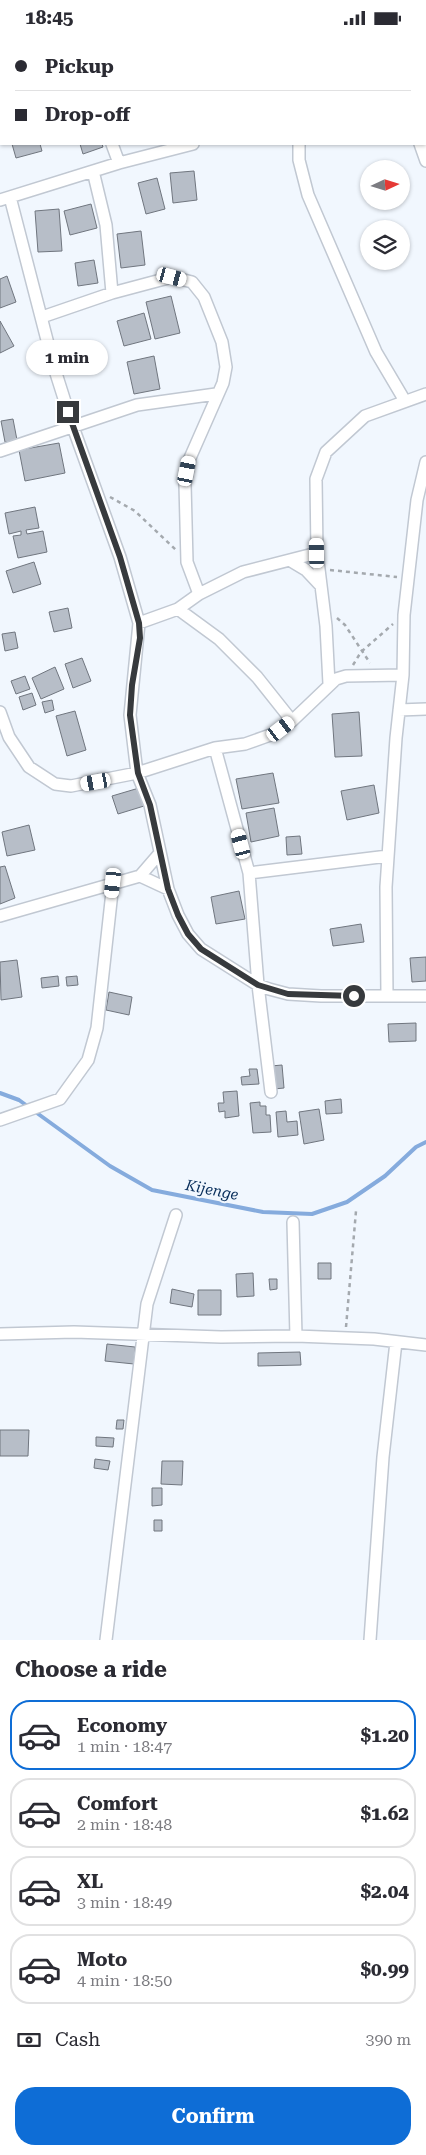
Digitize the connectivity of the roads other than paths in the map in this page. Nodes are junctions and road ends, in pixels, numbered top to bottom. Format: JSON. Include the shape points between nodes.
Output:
{"nodes":[{"id":1,"x":112,"y":145,"type":"edge"},
{"id":2,"x":189,"y":145,"type":"edge"},
{"id":3,"x":299,"y":145,"type":"edge"},
{"id":4,"x":420,"y":145,"type":"edge"},
{"id":5,"x":426,"y":161,"type":"edge"},
{"id":6,"x":119,"y":163,"type":"junction"},
{"id":7,"x":93,"y":171,"type":"junction"},
{"id":8,"x":5,"y":198,"type":"edge"},
{"id":9,"x":112,"y":293,"type":"junction"},
{"id":10,"x":42,"y":317,"type":"junction"},
{"id":11,"x":216,"y":394,"type":"junction"},
{"id":12,"x":426,"y":394,"type":"edge"},
{"id":13,"x":405,"y":401,"type":"junction"},
{"id":14,"x":73,"y":427,"type":"junction"},
{"id":15,"x":0,"y":451,"type":"edge"},
{"id":16,"x":426,"y":462,"type":"edge"},
{"id":17,"x":317,"y":553,"type":"junction"},
{"id":18,"x":291,"y":561,"type":"junction"},
{"id":19,"x":321,"y":586,"type":"junction"},
{"id":20,"x":199,"y":595,"type":"junction"},
{"id":21,"x":178,"y":609,"type":"junction"},
{"id":22,"x":139,"y":623,"type":"junction"},
{"id":23,"x":403,"y":675,"type":"junction"},
{"id":24,"x":329,"y":684,"type":"junction"},
{"id":25,"x":426,"y":709,"type":"edge"},
{"id":26,"x":399,"y":710,"type":"junction"},
{"id":27,"x":0,"y":712,"type":"edge"},
{"id":28,"x":292,"y":721,"type":"junction"},
{"id":29,"x":214,"y":748,"type":"junction"},
{"id":30,"x":138,"y":773,"type":"junction"},
{"id":31,"x":159,"y":854,"type":"junction"},
{"id":32,"x":388,"y":856,"type":"junction"},
{"id":33,"x":249,"y":873,"type":"junction"},
{"id":34,"x":140,"y":876,"type":"junction"},
{"id":35,"x":113,"y":883,"type":"junction"},
{"id":36,"x":168,"y":889,"type":"junction"},
{"id":37,"x":0,"y":915,"type":"edge"},
{"id":38,"x":258,"y":985,"type":"junction"},
{"id":39,"x":387,"y":996,"type":"junction"},
{"id":40,"x":426,"y":996,"type":"edge"},
{"id":41,"x":271,"y":1092,"type":"dead end"},
{"id":42,"x":0,"y":1120,"type":"edge"},
{"id":43,"x":176,"y":1215,"type":"dead end"},
{"id":44,"x":293,"y":1222,"type":"dead end"},
{"id":45,"x":0,"y":1334,"type":"edge"},
{"id":46,"x":144,"y":1334,"type":"junction"},
{"id":47,"x":296,"y":1336,"type":"junction"},
{"id":48,"x":396,"y":1342,"type":"junction"},
{"id":49,"x":426,"y":1345,"type":"edge"},
{"id":50,"x":106,"y":1640,"type":"edge"},
{"id":51,"x":370,"y":1640,"type":"edge"}],
"edges":[{"from":1,"to":6,"type":"street"},
{"from":2,"to":6,"type":"street"},
{"from":3,"to":13,"type":"street","via":[[299,160],[308,195],[376,352]]},
{"from":4,"to":5,"type":"street"},
{"from":6,"to":7,"type":"street"},
{"from":7,"to":8,"type":"street"},
{"from":7,"to":9,"type":"street","via":[[106,225]]},
{"from":8,"to":10,"type":"street"},
{"from":9,"to":10,"type":"street"},
{"from":9,"to":11,"type":"street","via":[[172,277],[192,282],[204,297],[222,342],[226,374]]},
{"from":10,"to":14,"type":"street"},
{"from":11,"to":14,"type":"street","via":[[137,405]]},
{"from":11,"to":20,"type":"street","via":[[190,458],[185,484],[187,562]]},
{"from":12,"to":13,"type":"street"},
{"from":13,"to":17,"type":"street","via":[[365,416],[326,452],[316,479]]},
{"from":14,"to":15,"type":"street"},
{"from":14,"to":22,"type":"street","via":[[120,557]]},
{"from":16,"to":23,"type":"street","via":[[416,500],[404,615]]},
{"from":17,"to":18,"type":"street"},
{"from":17,"to":19,"type":"street"},
{"from":18,"to":19,"type":"street","via":[[306,570]]},
{"from":18,"to":20,"type":"street","via":[[243,572]]},
{"from":19,"to":24,"type":"street"},
{"from":20,"to":21,"type":"street"},
{"from":21,"to":22,"type":"street"},
{"from":21,"to":28,"type":"street","via":[[219,639],[257,677]]},
{"from":22,"to":30,"type":"street","via":[[130,715]]},
{"from":23,"to":24,"type":"street","via":[[346,676]]},
{"from":23,"to":26,"type":"street"},
{"from":24,"to":28,"type":"street"},
{"from":25,"to":26,"type":"street"},
{"from":26,"to":32,"type":"street"},
{"from":27,"to":30,"type":"street","via":[[19,754],[29,767],[55,784],[71,786]]},
{"from":28,"to":29,"type":"street","via":[[273,734],[245,744]]},
{"from":29,"to":30,"type":"street"},
{"from":29,"to":33,"type":"street"},
{"from":30,"to":31,"type":"street","via":[[150,805]]},
{"from":31,"to":34,"type":"street"},
{"from":31,"to":36,"type":"street"},
{"from":32,"to":33,"type":"street"},
{"from":32,"to":39,"type":"street"},
{"from":33,"to":38,"type":"street"},
{"from":34,"to":35,"type":"street"},
{"from":34,"to":36,"type":"street"},
{"from":35,"to":37,"type":"street"},
{"from":35,"to":42,"type":"street","via":[[97,1028],[88,1060],[60,1099]]},
{"from":36,"to":38,"type":"street","via":[[188,934],[201,949]]},
{"from":38,"to":39,"type":"street","via":[[288,994]]},
{"from":38,"to":41,"type":"street"},
{"from":39,"to":40,"type":"street"},
{"from":43,"to":46,"type":"street","via":[[147,1304]]},
{"from":44,"to":47,"type":"street"},
{"from":45,"to":46,"type":"street"},
{"from":46,"to":47,"type":"street"},
{"from":46,"to":50,"type":"street"},
{"from":47,"to":48,"type":"street"},
{"from":48,"to":49,"type":"street"},
{"from":48,"to":51,"type":"street","via":[[383,1457]]}]}
